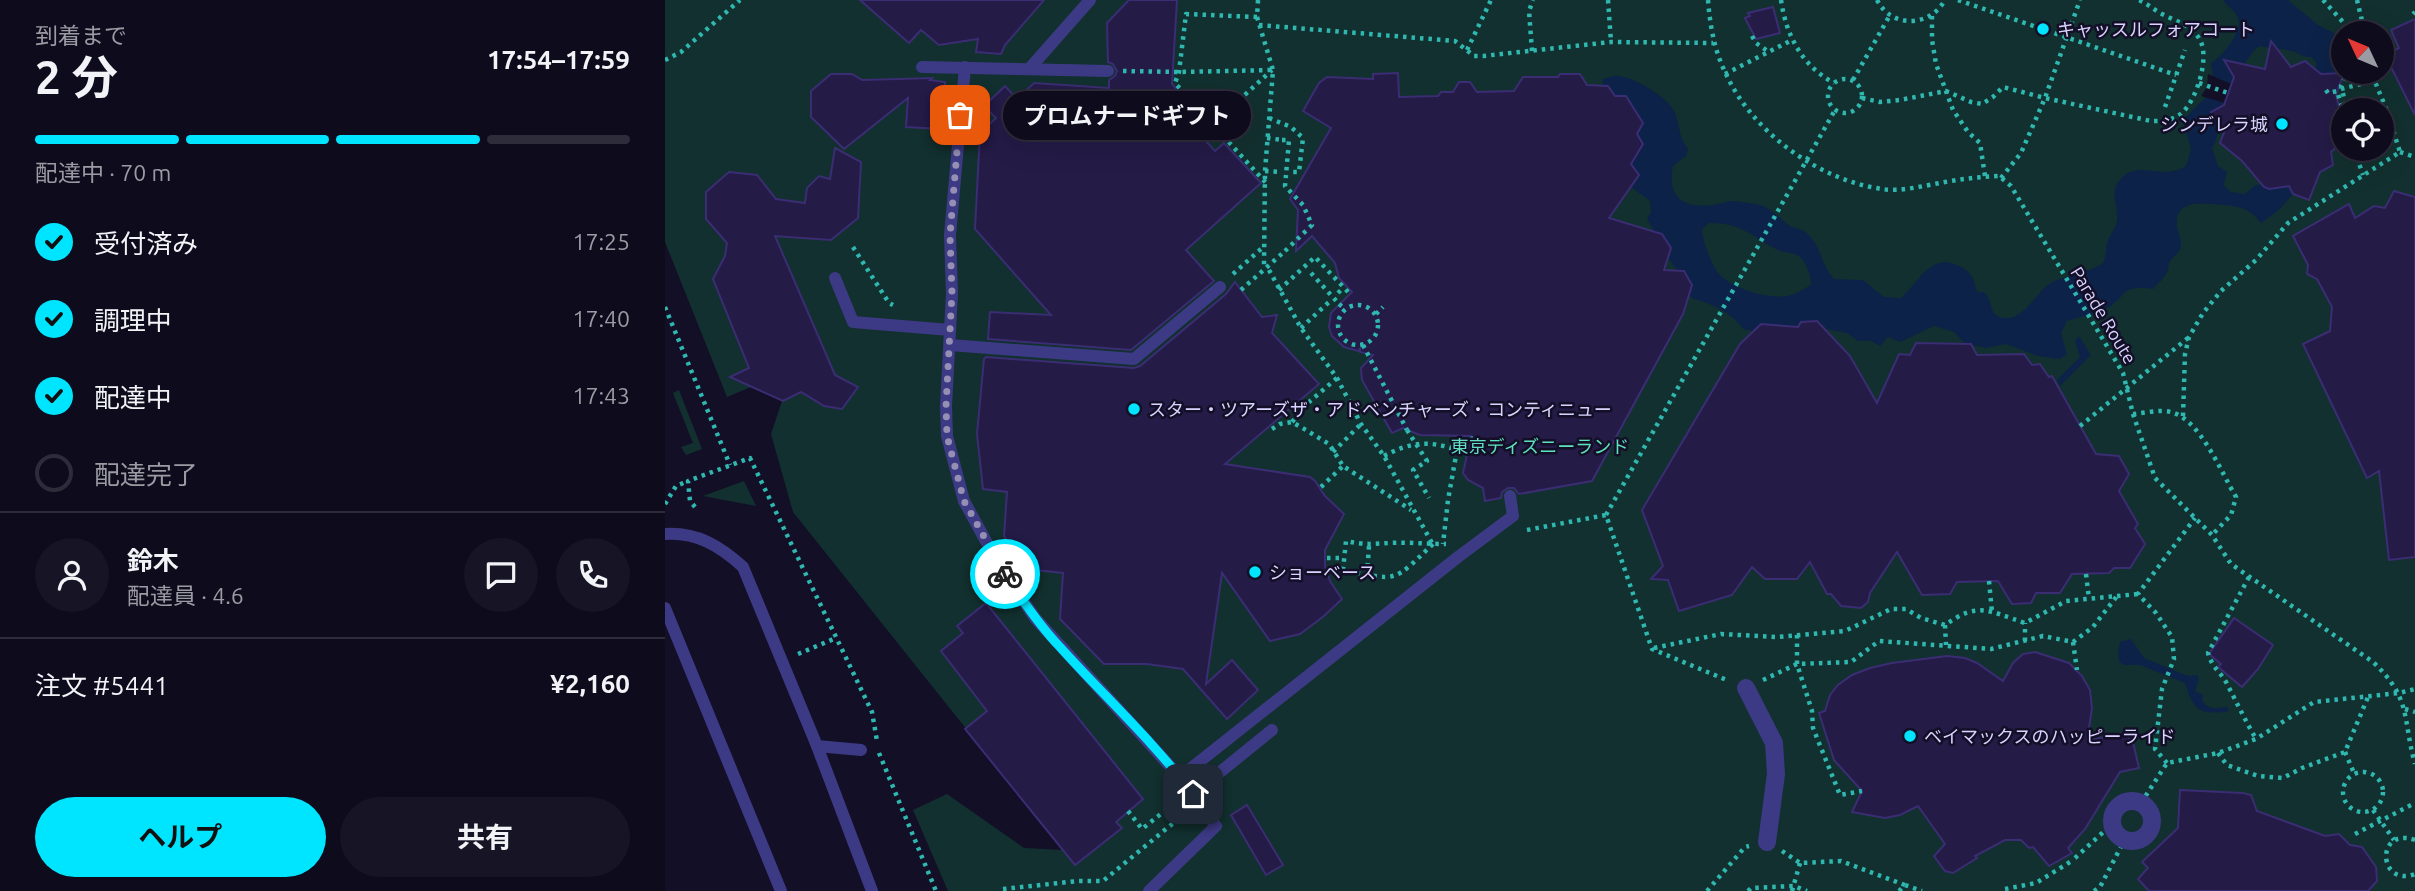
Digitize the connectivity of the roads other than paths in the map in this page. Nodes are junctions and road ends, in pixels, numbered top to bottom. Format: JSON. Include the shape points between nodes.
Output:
{"nodes":[{"id":1,"x":1090,"y":0,"type":"edge"},
{"id":2,"x":922,"y":67,"type":"dead end"},
{"id":3,"x":965,"y":67,"type":"junction"},
{"id":4,"x":1030,"y":68,"type":"junction"},
{"id":5,"x":1108,"y":71,"type":"road end"},
{"id":6,"x":835,"y":278,"type":"dead end"},
{"id":7,"x":1220,"y":287,"type":"road end"},
{"id":8,"x":950,"y":330,"type":"junction"},
{"id":9,"x":950,"y":345,"type":"junction"},
{"id":10,"x":1510,"y":496,"type":"dead end"},
{"id":11,"x":665,"y":534,"type":"edge"},
{"id":12,"x":665,"y":608,"type":"edge"},
{"id":13,"x":1746,"y":688,"type":"road end"},
{"id":14,"x":1272,"y":730,"type":"dead end"},
{"id":15,"x":817,"y":746,"type":"junction"},
{"id":16,"x":861,"y":750,"type":"dead end"},
{"id":17,"x":1180,"y":777,"type":"junction"},
{"id":18,"x":1192,"y":792,"type":"junction"},
{"id":19,"x":2124,"y":841,"type":"joint"},
{"id":20,"x":1767,"y":842,"type":"road end"},
{"id":21,"x":782,"y":891,"type":"edge"},
{"id":22,"x":872,"y":891,"type":"edge"},
{"id":23,"x":1149,"y":891,"type":"edge"}],
"edges":[{"from":1,"to":4,"type":"lane"},
{"from":2,"to":3,"type":"lane"},
{"from":3,"to":4,"type":"lane"},
{"from":3,"to":8,"type":"lane","via":[[950,235]]},
{"from":4,"to":5,"type":"lane"},
{"from":6,"to":8,"type":"lane","via":[[853,323]]},
{"from":7,"to":9,"type":"lane","via":[[1134,359]]},
{"from":8,"to":9,"type":"lane"},
{"from":9,"to":17,"type":"lane","via":[[947,436],[964,501],[1035,618]]},
{"from":10,"to":17,"type":"lane","via":[[1513,516]]},
{"from":11,"to":15,"type":"lane","via":[[702,539],[724,549],[743,567]]},
{"from":12,"to":21,"type":"lane"},
{"from":13,"to":20,"type":"street","via":[[1774,743],[1776,774]]},
{"from":14,"to":18,"type":"lane"},
{"from":15,"to":16,"type":"lane"},
{"from":15,"to":22,"type":"lane"},
{"from":17,"to":18,"type":"lane"},
{"from":18,"to":23,"type":"lane","via":[[1216,826]]},
{"from":19,"to":19,"type":"street","via":[[2137,841],[2151,827],[2151,813],[2141,803],[2122,803],[2113,812],[2111,825]]}]}
